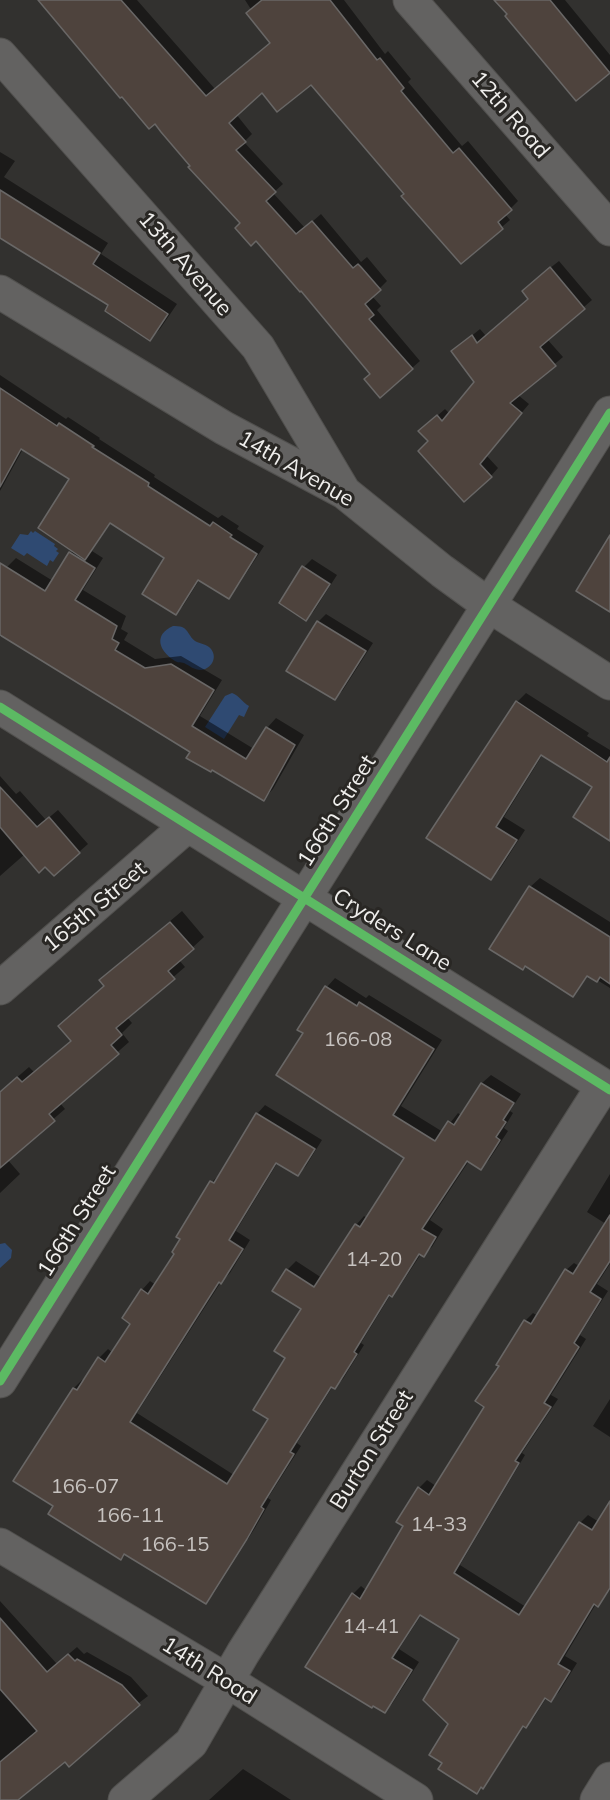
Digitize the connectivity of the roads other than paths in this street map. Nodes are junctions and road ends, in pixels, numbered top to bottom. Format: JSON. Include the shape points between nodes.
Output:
{"nodes":[{"id":1,"x":410,"y":0,"type":"edge"},
{"id":2,"x":0,"y":55,"type":"edge"},
{"id":3,"x":610,"y":229,"type":"edge"},
{"id":4,"x":0,"y":292,"type":"edge"},
{"id":5,"x":610,"y":413,"type":"edge"},
{"id":6,"x":344,"y":492,"type":"junction"},
{"id":7,"x":490,"y":606,"type":"junction"},
{"id":8,"x":610,"y":683,"type":"edge"},
{"id":9,"x":0,"y":707,"type":"edge"},
{"id":10,"x":188,"y":825,"type":"junction"},
{"id":11,"x":305,"y":899,"type":"junction"},
{"id":12,"x":0,"y":988,"type":"edge"},
{"id":13,"x":606,"y":1088,"type":"edge"},
{"id":14,"x":0,"y":1381,"type":"edge"},
{"id":15,"x":0,"y":1545,"type":"edge"},
{"id":16,"x":226,"y":1680,"type":"junction"},
{"id":17,"x":610,"y":1779,"type":"edge"},
{"id":18,"x":125,"y":1800,"type":"edge"},
{"id":19,"x":416,"y":1800,"type":"edge"},
{"id":20,"x":597,"y":1800,"type":"edge"}],
"edges":[{"from":1,"to":3,"type":"street","name":"12th Road"},
{"from":2,"to":6,"type":"street","name":"13th Avenue","via":[[258,347]]},
{"from":4,"to":6,"type":"street","name":"14th Avenue","via":[[224,428]]},
{"from":5,"to":7,"type":"street","name":"166th Street"},
{"from":6,"to":7,"type":"street","name":"14th Avenue"},
{"from":7,"to":8,"type":"street","name":"14th Avenue"},
{"from":7,"to":11,"type":"street","name":"166th Street"},
{"from":9,"to":10,"type":"street","name":"Cryders Lane"},
{"from":10,"to":11,"type":"street","name":"Cryders Lane"},
{"from":10,"to":12,"type":"street","name":"165th Street"},
{"from":11,"to":13,"type":"street","name":"Cryders Lane"},
{"from":11,"to":14,"type":"street","name":"166th Street"},
{"from":13,"to":16,"type":"street","name":"Burton Street"},
{"from":15,"to":16,"type":"street","name":"14th Road"},
{"from":16,"to":18,"type":"street","name":"Burton Street","via":[[191,1743]]},
{"from":16,"to":19,"type":"street","name":"14th Road"},
{"from":17,"to":20,"type":"street"}]}
